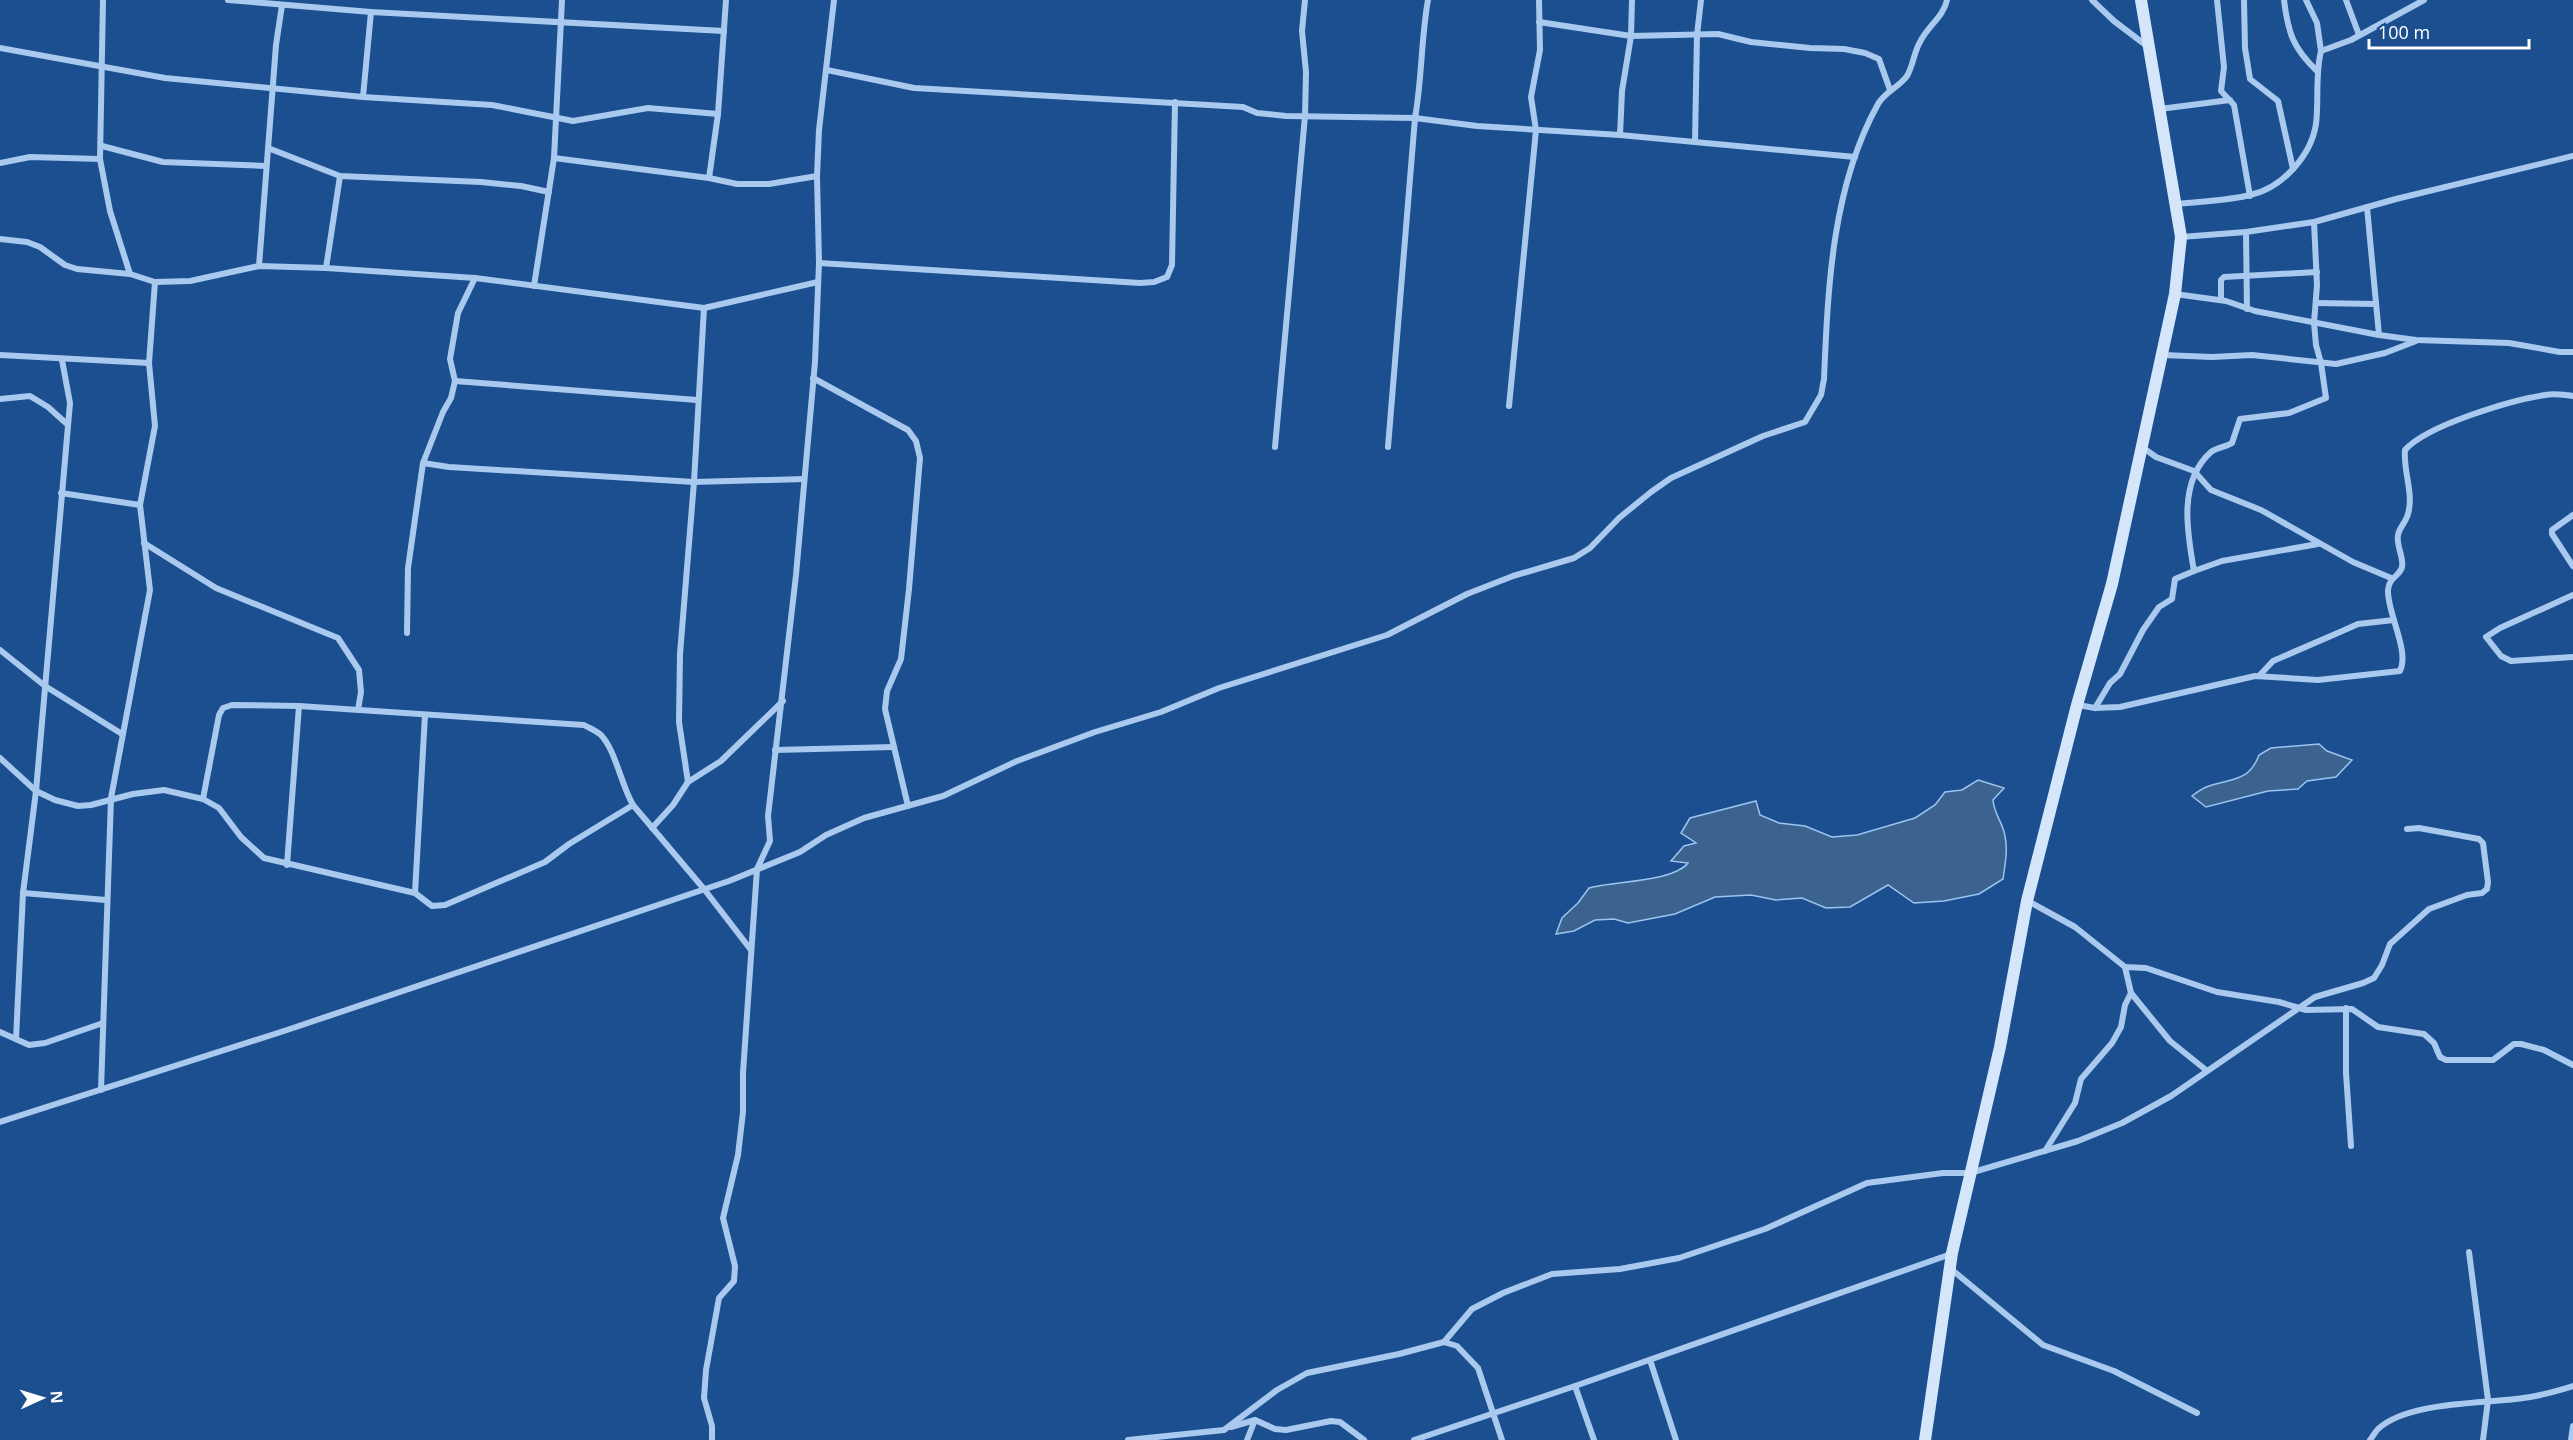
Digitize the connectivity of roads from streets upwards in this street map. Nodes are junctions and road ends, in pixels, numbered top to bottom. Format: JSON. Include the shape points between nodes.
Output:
{"nodes":[{"id":1,"x":103,"y":0,"type":"edge"},
{"id":2,"x":228,"y":0,"type":"edge"},
{"id":3,"x":562,"y":0,"type":"edge"},
{"id":4,"x":726,"y":0,"type":"edge"},
{"id":5,"x":834,"y":0,"type":"edge"},
{"id":6,"x":1305,"y":0,"type":"edge"},
{"id":7,"x":1428,"y":0,"type":"edge"},
{"id":8,"x":1539,"y":0,"type":"edge"},
{"id":9,"x":1632,"y":0,"type":"edge"},
{"id":10,"x":1701,"y":0,"type":"edge"},
{"id":11,"x":1947,"y":0,"type":"edge"},
{"id":12,"x":2092,"y":0,"type":"edge"},
{"id":13,"x":2141,"y":0,"type":"edge"},
{"id":14,"x":2217,"y":0,"type":"edge"},
{"id":15,"x":2244,"y":0,"type":"edge"},
{"id":16,"x":2284,"y":0,"type":"edge"},
{"id":17,"x":2306,"y":0,"type":"edge"},
{"id":18,"x":2346,"y":0,"type":"edge"},
{"id":19,"x":2424,"y":0,"type":"edge"},
{"id":20,"x":287,"y":4,"type":"edge"},
{"id":21,"x":371,"y":12,"type":"junction"},
{"id":22,"x":1539,"y":21,"type":"junction"},
{"id":23,"x":561,"y":23,"type":"junction"},
{"id":24,"x":724,"y":32,"type":"junction"},
{"id":25,"x":1697,"y":34,"type":"junction"},
{"id":26,"x":2359,"y":35,"type":"junction"},
{"id":27,"x":1631,"y":36,"type":"junction"},
{"id":28,"x":0,"y":48,"type":"edge"},
{"id":29,"x":2150,"y":48,"type":"junction"},
{"id":30,"x":2321,"y":51,"type":"junction"},
{"id":31,"x":101,"y":66,"type":"junction"},
{"id":32,"x":827,"y":70,"type":"junction"},
{"id":33,"x":2317,"y":71,"type":"junction"},
{"id":34,"x":273,"y":87,"type":"junction"},
{"id":35,"x":1890,"y":90,"type":"junction"},
{"id":36,"x":363,"y":97,"type":"junction"},
{"id":37,"x":2231,"y":100,"type":"junction"},
{"id":38,"x":1175,"y":102,"type":"junction"},
{"id":39,"x":2160,"y":109,"type":"junction"},
{"id":40,"x":718,"y":114,"type":"junction"},
{"id":41,"x":555,"y":117,"type":"junction"},
{"id":42,"x":1305,"y":117,"type":"junction"},
{"id":43,"x":1415,"y":118,"type":"junction"},
{"id":44,"x":1536,"y":130,"type":"junction"},
{"id":45,"x":1620,"y":135,"type":"junction"},
{"id":46,"x":1695,"y":142,"type":"junction"},
{"id":47,"x":102,"y":146,"type":"junction"},
{"id":48,"x":268,"y":148,"type":"junction"},
{"id":49,"x":2573,"y":156,"type":"edge"},
{"id":50,"x":1855,"y":157,"type":"junction"},
{"id":51,"x":554,"y":158,"type":"junction"},
{"id":52,"x":100,"y":159,"type":"junction"},
{"id":53,"x":0,"y":163,"type":"edge"},
{"id":54,"x":266,"y":166,"type":"junction"},
{"id":55,"x":2293,"y":169,"type":"junction"},
{"id":56,"x":340,"y":176,"type":"junction"},
{"id":57,"x":817,"y":176,"type":"junction"},
{"id":58,"x":709,"y":178,"type":"junction"},
{"id":59,"x":549,"y":192,"type":"junction"},
{"id":60,"x":2250,"y":196,"type":"junction"},
{"id":61,"x":2177,"y":204,"type":"junction"},
{"id":62,"x":2367,"y":207,"type":"junction"},
{"id":63,"x":2314,"y":222,"type":"junction"},
{"id":64,"x":2246,"y":232,"type":"junction"},
{"id":65,"x":2181,"y":237,"type":"junction"},
{"id":66,"x":0,"y":239,"type":"edge"},
{"id":67,"x":819,"y":263,"type":"junction"},
{"id":68,"x":259,"y":267,"type":"junction"},
{"id":69,"x":326,"y":268,"type":"junction"},
{"id":70,"x":2317,"y":272,"type":"junction"},
{"id":71,"x":130,"y":274,"type":"junction"},
{"id":72,"x":2248,"y":275,"type":"junction"},
{"id":73,"x":475,"y":278,"type":"junction"},
{"id":74,"x":155,"y":282,"type":"junction"},
{"id":75,"x":818,"y":282,"type":"junction"},
{"id":76,"x":534,"y":286,"type":"junction"},
{"id":77,"x":2175,"y":294,"type":"junction"},
{"id":78,"x":2221,"y":300,"type":"junction"},
{"id":79,"x":2316,"y":303,"type":"junction"},
{"id":80,"x":2376,"y":304,"type":"junction"},
{"id":81,"x":704,"y":308,"type":"junction"},
{"id":82,"x":2247,"y":309,"type":"junction"},
{"id":83,"x":2314,"y":323,"type":"junction"},
{"id":84,"x":2379,"y":335,"type":"junction"},
{"id":85,"x":2416,"y":340,"type":"junction"},
{"id":86,"x":2573,"y":352,"type":"edge"},
{"id":87,"x":0,"y":355,"type":"edge"},
{"id":88,"x":2163,"y":355,"type":"junction"},
{"id":89,"x":62,"y":360,"type":"junction"},
{"id":90,"x":148,"y":363,"type":"junction"},
{"id":91,"x":2321,"y":363,"type":"junction"},
{"id":92,"x":813,"y":378,"type":"junction"},
{"id":93,"x":456,"y":381,"type":"junction"},
{"id":94,"x":2573,"y":396,"type":"edge"},
{"id":95,"x":0,"y":399,"type":"edge"},
{"id":96,"x":698,"y":400,"type":"junction"},
{"id":97,"x":1509,"y":406,"type":"dead end"},
{"id":98,"x":67,"y":424,"type":"junction"},
{"id":99,"x":1275,"y":447,"type":"dead end"},
{"id":100,"x":1388,"y":447,"type":"dead end"},
{"id":101,"x":2142,"y":447,"type":"junction"},
{"id":102,"x":423,"y":463,"type":"junction"},
{"id":103,"x":2194,"y":471,"type":"junction"},
{"id":104,"x":804,"y":479,"type":"junction"},
{"id":105,"x":694,"y":482,"type":"junction"},
{"id":106,"x":61,"y":493,"type":"junction"},
{"id":107,"x":140,"y":505,"type":"junction"},
{"id":108,"x":2573,"y":515,"type":"edge"},
{"id":109,"x":144,"y":543,"type":"junction"},
{"id":110,"x":2318,"y":544,"type":"junction"},
{"id":111,"x":2573,"y":566,"type":"edge"},
{"id":112,"x":2194,"y":571,"type":"junction"},
{"id":113,"x":2391,"y":578,"type":"junction"},
{"id":114,"x":2573,"y":595,"type":"edge"},
{"id":115,"x":2394,"y":620,"type":"junction"},
{"id":116,"x":407,"y":633,"type":"dead end"},
{"id":117,"x":0,"y":650,"type":"edge"},
{"id":118,"x":2573,"y":657,"type":"edge"},
{"id":119,"x":2259,"y":676,"type":"junction"},
{"id":120,"x":45,"y":686,"type":"junction"},
{"id":121,"x":783,"y":700,"type":"junction"},
{"id":122,"x":2077,"y":705,"type":"junction"},
{"id":123,"x":298,"y":706,"type":"junction"},
{"id":124,"x":2095,"y":708,"type":"junction"},
{"id":125,"x":358,"y":710,"type":"junction"},
{"id":126,"x":426,"y":715,"type":"junction"},
{"id":127,"x":122,"y":734,"type":"junction"},
{"id":128,"x":894,"y":747,"type":"junction"},
{"id":129,"x":775,"y":750,"type":"junction"},
{"id":130,"x":0,"y":758,"type":"edge"},
{"id":131,"x":688,"y":782,"type":"junction"},
{"id":132,"x":36,"y":791,"type":"junction"},
{"id":133,"x":111,"y":798,"type":"junction"},
{"id":134,"x":204,"y":799,"type":"junction"},
{"id":135,"x":633,"y":805,"type":"junction"},
{"id":136,"x":908,"y":806,"type":"junction"},
{"id":137,"x":652,"y":828,"type":"junction"},
{"id":138,"x":2407,"y":829,"type":"dead end"},
{"id":139,"x":287,"y":865,"type":"junction"},
{"id":140,"x":757,"y":869,"type":"junction"},
{"id":141,"x":704,"y":889,"type":"junction"},
{"id":142,"x":23,"y":893,"type":"junction"},
{"id":143,"x":415,"y":893,"type":"junction"},
{"id":144,"x":106,"y":900,"type":"junction"},
{"id":145,"x":2027,"y":901,"type":"junction"},
{"id":146,"x":751,"y":950,"type":"junction"},
{"id":147,"x":2125,"y":967,"type":"junction"},
{"id":148,"x":2131,"y":993,"type":"junction"},
{"id":149,"x":2300,"y":1008,"type":"junction"},
{"id":150,"x":2346,"y":1008,"type":"junction"},
{"id":151,"x":103,"y":1023,"type":"junction"},
{"id":152,"x":0,"y":1032,"type":"edge"},
{"id":153,"x":16,"y":1039,"type":"junction"},
{"id":154,"x":2573,"y":1065,"type":"edge"},
{"id":155,"x":2206,"y":1070,"type":"junction"},
{"id":156,"x":101,"y":1090,"type":"junction"},
{"id":157,"x":0,"y":1122,"type":"edge"},
{"id":158,"x":2351,"y":1146,"type":"dead end"},
{"id":159,"x":2045,"y":1151,"type":"junction"},
{"id":160,"x":1970,"y":1173,"type":"junction"},
{"id":161,"x":2469,"y":1252,"type":"dead end"},
{"id":162,"x":1952,"y":1253,"type":"junction"},
{"id":163,"x":1950,"y":1269,"type":"junction"},
{"id":164,"x":1444,"y":1342,"type":"junction"},
{"id":165,"x":1650,"y":1360,"type":"junction"},
{"id":166,"x":1575,"y":1386,"type":"junction"},
{"id":167,"x":2573,"y":1386,"type":"edge"},
{"id":168,"x":2488,"y":1400,"type":"junction"},
{"id":169,"x":2197,"y":1413,"type":"dead end"},
{"id":170,"x":1494,"y":1414,"type":"junction"},
{"id":171,"x":1255,"y":1420,"type":"junction"},
{"id":172,"x":2573,"y":1427,"type":"edge"},
{"id":173,"x":1224,"y":1430,"type":"junction"},
{"id":174,"x":2373,"y":1439,"type":"edge"},
{"id":175,"x":712,"y":1440,"type":"edge"},
{"id":176,"x":1128,"y":1440,"type":"edge"},
{"id":177,"x":1247,"y":1440,"type":"edge"},
{"id":178,"x":1364,"y":1440,"type":"edge"},
{"id":179,"x":1414,"y":1440,"type":"edge"},
{"id":180,"x":1502,"y":1440,"type":"edge"},
{"id":181,"x":1594,"y":1440,"type":"edge"},
{"id":182,"x":1676,"y":1440,"type":"edge"},
{"id":183,"x":1925,"y":1440,"type":"edge"},
{"id":184,"x":2483,"y":1440,"type":"edge"},
{"id":185,"x":2571,"y":1440,"type":"edge"}],
"edges":[{"from":1,"to":31,"type":"street"},
{"from":2,"to":20,"type":"street"},
{"from":3,"to":23,"type":"street"},
{"from":4,"to":24,"type":"street"},
{"from":5,"to":32,"type":"street"},
{"from":6,"to":42,"type":"street"},
{"from":7,"to":43,"type":"street"},
{"from":8,"to":22,"type":"street"},
{"from":9,"to":27,"type":"street"},
{"from":10,"to":25,"type":"street"},
{"from":11,"to":35,"type":"street","via":[[1920,42],[1908,74]]},
{"from":12,"to":29,"type":"street"},
{"from":13,"to":29,"type":"street"},
{"from":14,"to":37,"type":"street","via":[[2224,67],[2221,91]]},
{"from":15,"to":55,"type":"street","via":[[2250,79],[2278,101]]},
{"from":16,"to":33,"type":"street","via":[[2295,45]]},
{"from":17,"to":30,"type":"street","via":[[2317,22]]},
{"from":18,"to":26,"type":"street"},
{"from":19,"to":26,"type":"street"},
{"from":20,"to":21,"type":"street"},
{"from":20,"to":34,"type":"street","via":[[276,45]]},
{"from":21,"to":23,"type":"street"},
{"from":21,"to":36,"type":"street"},
{"from":22,"to":27,"type":"street"},
{"from":22,"to":44,"type":"street","via":[[1540,58],[1532,97]]},
{"from":23,"to":24,"type":"street"},
{"from":23,"to":41,"type":"street"},
{"from":24,"to":40,"type":"street"},
{"from":25,"to":27,"type":"street"},
{"from":25,"to":35,"type":"street","via":[[1865,53],[1879,59]]},
{"from":25,"to":46,"type":"street"},
{"from":26,"to":30,"type":"street"},
{"from":27,"to":45,"type":"street"},
{"from":28,"to":31,"type":"street"},
{"from":29,"to":39,"type":"street"},
{"from":30,"to":33,"type":"street"},
{"from":31,"to":34,"type":"street","via":[[165,78]]},
{"from":31,"to":47,"type":"street"},
{"from":32,"to":38,"type":"street","via":[[914,88]]},
{"from":32,"to":57,"type":"street"},
{"from":33,"to":55,"type":"street","via":[[2315,128]]},
{"from":34,"to":36,"type":"street"},
{"from":34,"to":48,"type":"street"},
{"from":35,"to":50,"type":"street","via":[[1879,102]]},
{"from":36,"to":41,"type":"street","via":[[492,105]]},
{"from":37,"to":39,"type":"street"},
{"from":37,"to":60,"type":"street"},
{"from":38,"to":42,"type":"street"},
{"from":38,"to":67,"type":"street","via":[[1172,265],[1167,278],[1140,283]]},
{"from":39,"to":61,"type":"street"},
{"from":40,"to":41,"type":"street","via":[[648,108],[588,120]]},
{"from":40,"to":58,"type":"street"},
{"from":41,"to":51,"type":"street"},
{"from":42,"to":43,"type":"street"},
{"from":42,"to":99,"type":"street"},
{"from":43,"to":44,"type":"street"},
{"from":43,"to":100,"type":"street"},
{"from":44,"to":45,"type":"street"},
{"from":44,"to":97,"type":"street"},
{"from":45,"to":46,"type":"street"},
{"from":46,"to":50,"type":"street"},
{"from":47,"to":52,"type":"street"},
{"from":47,"to":54,"type":"street","via":[[163,162]]},
{"from":48,"to":54,"type":"street"},
{"from":48,"to":56,"type":"street"},
{"from":49,"to":62,"type":"street"},
{"from":50,"to":136,"type":"street","via":[[1841,205],[1830,275],[1821,396],[1805,422],[1671,478],[1574,558],[1467,594],[1387,635],[1095,732],[1017,761],[943,796]]},
{"from":51,"to":58,"type":"street"},
{"from":51,"to":59,"type":"street"},
{"from":52,"to":53,"type":"street","via":[[30,157]]},
{"from":52,"to":71,"type":"street","via":[[110,211]]},
{"from":54,"to":68,"type":"street"},
{"from":55,"to":60,"type":"street"},
{"from":56,"to":59,"type":"street","via":[[481,182]]},
{"from":56,"to":69,"type":"street"},
{"from":57,"to":58,"type":"street","via":[[769,184],[737,184]]},
{"from":57,"to":67,"type":"street"},
{"from":59,"to":76,"type":"street"},
{"from":60,"to":61,"type":"street"},
{"from":61,"to":65,"type":"street"},
{"from":62,"to":63,"type":"street"},
{"from":62,"to":80,"type":"street"},
{"from":63,"to":64,"type":"street"},
{"from":63,"to":70,"type":"street"},
{"from":64,"to":65,"type":"street"},
{"from":64,"to":72,"type":"street"},
{"from":65,"to":77,"type":"street"},
{"from":66,"to":71,"type":"street","via":[[40,247],[64,265],[77,269]]},
{"from":67,"to":75,"type":"street"},
{"from":68,"to":69,"type":"street"},
{"from":68,"to":74,"type":"street","via":[[190,281]]},
{"from":69,"to":73,"type":"street"},
{"from":70,"to":72,"type":"street"},
{"from":70,"to":79,"type":"street"},
{"from":71,"to":74,"type":"street"},
{"from":72,"to":78,"type":"street","via":[[2222,278]]},
{"from":72,"to":82,"type":"street"},
{"from":73,"to":76,"type":"street"},
{"from":73,"to":93,"type":"street","via":[[458,313],[450,359]]},
{"from":74,"to":90,"type":"street"},
{"from":75,"to":81,"type":"street"},
{"from":75,"to":92,"type":"street"},
{"from":76,"to":81,"type":"street"},
{"from":77,"to":78,"type":"street"},
{"from":77,"to":88,"type":"street"},
{"from":78,"to":82,"type":"street"},
{"from":79,"to":80,"type":"street"},
{"from":79,"to":83,"type":"street"},
{"from":80,"to":84,"type":"street"},
{"from":81,"to":96,"type":"street"},
{"from":82,"to":83,"type":"street"},
{"from":83,"to":84,"type":"street"},
{"from":83,"to":91,"type":"street"},
{"from":84,"to":85,"type":"street"},
{"from":85,"to":86,"type":"street","via":[[2492,341]]},
{"from":85,"to":91,"type":"street","via":[[2346,363]]},
{"from":87,"to":89,"type":"street"},
{"from":88,"to":91,"type":"street","via":[[2252,355]]},
{"from":88,"to":101,"type":"street"},
{"from":89,"to":90,"type":"street"},
{"from":89,"to":98,"type":"street","via":[[70,404]]},
{"from":90,"to":107,"type":"street","via":[[155,426]]},
{"from":91,"to":103,"type":"street","via":[[2325,400],[2289,413],[2240,419],[2232,442],[2216,448]]},
{"from":92,"to":104,"type":"street"},
{"from":92,"to":128,"type":"street","via":[[908,430],[916,441],[920,458],[901,659],[887,691],[885,709]]},
{"from":93,"to":96,"type":"street"},
{"from":93,"to":102,"type":"street"},
{"from":94,"to":113,"type":"street","via":[[2546,395],[2496,407],[2450,423],[2408,446],[2404,456],[2410,495],[2408,516],[2398,534],[2403,564],[2401,571]]},
{"from":95,"to":98,"type":"street","via":[[30,396]]},
{"from":96,"to":105,"type":"street"},
{"from":98,"to":106,"type":"street"},
{"from":101,"to":103,"type":"street","via":[[2156,457]]},
{"from":101,"to":122,"type":"street","via":[[2112,584]]},
{"from":102,"to":105,"type":"street"},
{"from":102,"to":116,"type":"street","via":[[408,568]]},
{"from":103,"to":110,"type":"street","via":[[2211,489],[2261,510]]},
{"from":103,"to":112,"type":"street","via":[[2187,511]]},
{"from":104,"to":105,"type":"street"},
{"from":104,"to":121,"type":"street"},
{"from":105,"to":131,"type":"street","via":[[680,654],[679,722]]},
{"from":106,"to":107,"type":"street"},
{"from":106,"to":120,"type":"street"},
{"from":107,"to":109,"type":"street"},
{"from":108,"to":111,"type":"street","via":[[2552,530]]},
{"from":109,"to":125,"type":"street","via":[[216,588],[338,638],[359,670]]},
{"from":109,"to":127,"type":"street","via":[[150,590]]},
{"from":110,"to":112,"type":"street","via":[[2222,561]]},
{"from":110,"to":113,"type":"street"},
{"from":112,"to":124,"type":"street","via":[[2175,579],[2172,599],[2159,607]]},
{"from":113,"to":115,"type":"street","via":[[2388,590]]},
{"from":114,"to":118,"type":"street","via":[[2486,637],[2501,656],[2511,661]]},
{"from":115,"to":119,"type":"street","via":[[2358,624],[2273,661]]},
{"from":115,"to":119,"type":"street","via":[[2403,666],[2400,672],[2318,680]]},
{"from":117,"to":120,"type":"street"},
{"from":119,"to":124,"type":"street","via":[[2120,707]]},
{"from":120,"to":127,"type":"street"},
{"from":120,"to":132,"type":"street"},
{"from":121,"to":129,"type":"street"},
{"from":121,"to":131,"type":"street","via":[[721,761]]},
{"from":122,"to":124,"type":"street"},
{"from":122,"to":145,"type":"street"},
{"from":123,"to":125,"type":"street"},
{"from":123,"to":134,"type":"street","via":[[223,708]]},
{"from":123,"to":139,"type":"street"},
{"from":125,"to":126,"type":"street"},
{"from":126,"to":135,"type":"street","via":[[584,725],[601,734]]},
{"from":126,"to":143,"type":"street"},
{"from":127,"to":133,"type":"street"},
{"from":128,"to":129,"type":"street"},
{"from":128,"to":136,"type":"street"},
{"from":129,"to":140,"type":"street","via":[[768,816],[771,841]]},
{"from":130,"to":132,"type":"street"},
{"from":131,"to":137,"type":"street","via":[[674,805]]},
{"from":132,"to":133,"type":"street","via":[[78,806]]},
{"from":132,"to":142,"type":"street"},
{"from":133,"to":134,"type":"street","via":[[164,790]]},
{"from":133,"to":144,"type":"street"},
{"from":134,"to":139,"type":"street","via":[[219,808],[241,837],[264,858]]},
{"from":135,"to":137,"type":"street"},
{"from":135,"to":143,"type":"street","via":[[545,862],[446,905],[432,906]]},
{"from":136,"to":140,"type":"street","via":[[864,818],[800,852]]},
{"from":137,"to":141,"type":"street"},
{"from":138,"to":149,"type":"street","via":[[2479,838],[2483,843],[2487,889],[2429,909],[2390,944],[2374,978],[2322,994]]},
{"from":139,"to":143,"type":"street"},
{"from":140,"to":141,"type":"street"},
{"from":140,"to":146,"type":"street"},
{"from":141,"to":146,"type":"street"},
{"from":141,"to":156,"type":"street"},
{"from":142,"to":144,"type":"street"},
{"from":142,"to":153,"type":"street"},
{"from":144,"to":151,"type":"street"},
{"from":145,"to":147,"type":"street","via":[[2075,927]]},
{"from":145,"to":160,"type":"street","via":[[2000,1047]]},
{"from":146,"to":175,"type":"street","via":[[741,1133],[723,1218],[735,1266],[734,1281],[719,1298],[706,1370],[704,1398]]},
{"from":147,"to":148,"type":"street"},
{"from":147,"to":149,"type":"street","via":[[2153,969],[2217,992]]},
{"from":148,"to":155,"type":"street","via":[[2170,1041]]},
{"from":148,"to":159,"type":"street","via":[[2121,1027],[2081,1079],[2075,1103]]},
{"from":149,"to":150,"type":"street"},
{"from":149,"to":155,"type":"street"},
{"from":150,"to":154,"type":"street","via":[[2358,1011],[2379,1027],[2424,1034],[2434,1043],[2440,1058],[2446,1060],[2493,1059],[2514,1044],[2522,1044]]},
{"from":150,"to":158,"type":"street"},
{"from":151,"to":153,"type":"street","via":[[45,1043],[29,1045]]},
{"from":151,"to":156,"type":"street"},
{"from":152,"to":153,"type":"street"},
{"from":155,"to":159,"type":"street","via":[[2171,1096],[2122,1123]]},
{"from":156,"to":157,"type":"street"},
{"from":159,"to":160,"type":"street"},
{"from":160,"to":162,"type":"street"},
{"from":160,"to":164,"type":"street","via":[[1867,1183],[1765,1230],[1679,1258],[1538,1278],[1472,1309]]},
{"from":161,"to":168,"type":"street"},
{"from":162,"to":163,"type":"street"},
{"from":162,"to":165,"type":"street"},
{"from":163,"to":169,"type":"street","via":[[2043,1345],[2114,1371]]},
{"from":163,"to":183,"type":"street"},
{"from":164,"to":170,"type":"street","via":[[1457,1346],[1478,1368]]},
{"from":164,"to":173,"type":"street","via":[[1307,1373]]},
{"from":165,"to":166,"type":"street"},
{"from":165,"to":182,"type":"street"},
{"from":166,"to":170,"type":"street"},
{"from":166,"to":181,"type":"street"},
{"from":167,"to":168,"type":"street","via":[[2525,1398]]},
{"from":168,"to":174,"type":"street","via":[[2405,1415],[2382,1425]]},
{"from":168,"to":184,"type":"street"},
{"from":170,"to":179,"type":"street"},
{"from":170,"to":180,"type":"street"},
{"from":171,"to":173,"type":"street"},
{"from":171,"to":177,"type":"street"},
{"from":171,"to":178,"type":"street","via":[[1286,1430],[1340,1422]]},
{"from":172,"to":185,"type":"street"},
{"from":173,"to":176,"type":"street"}]}
